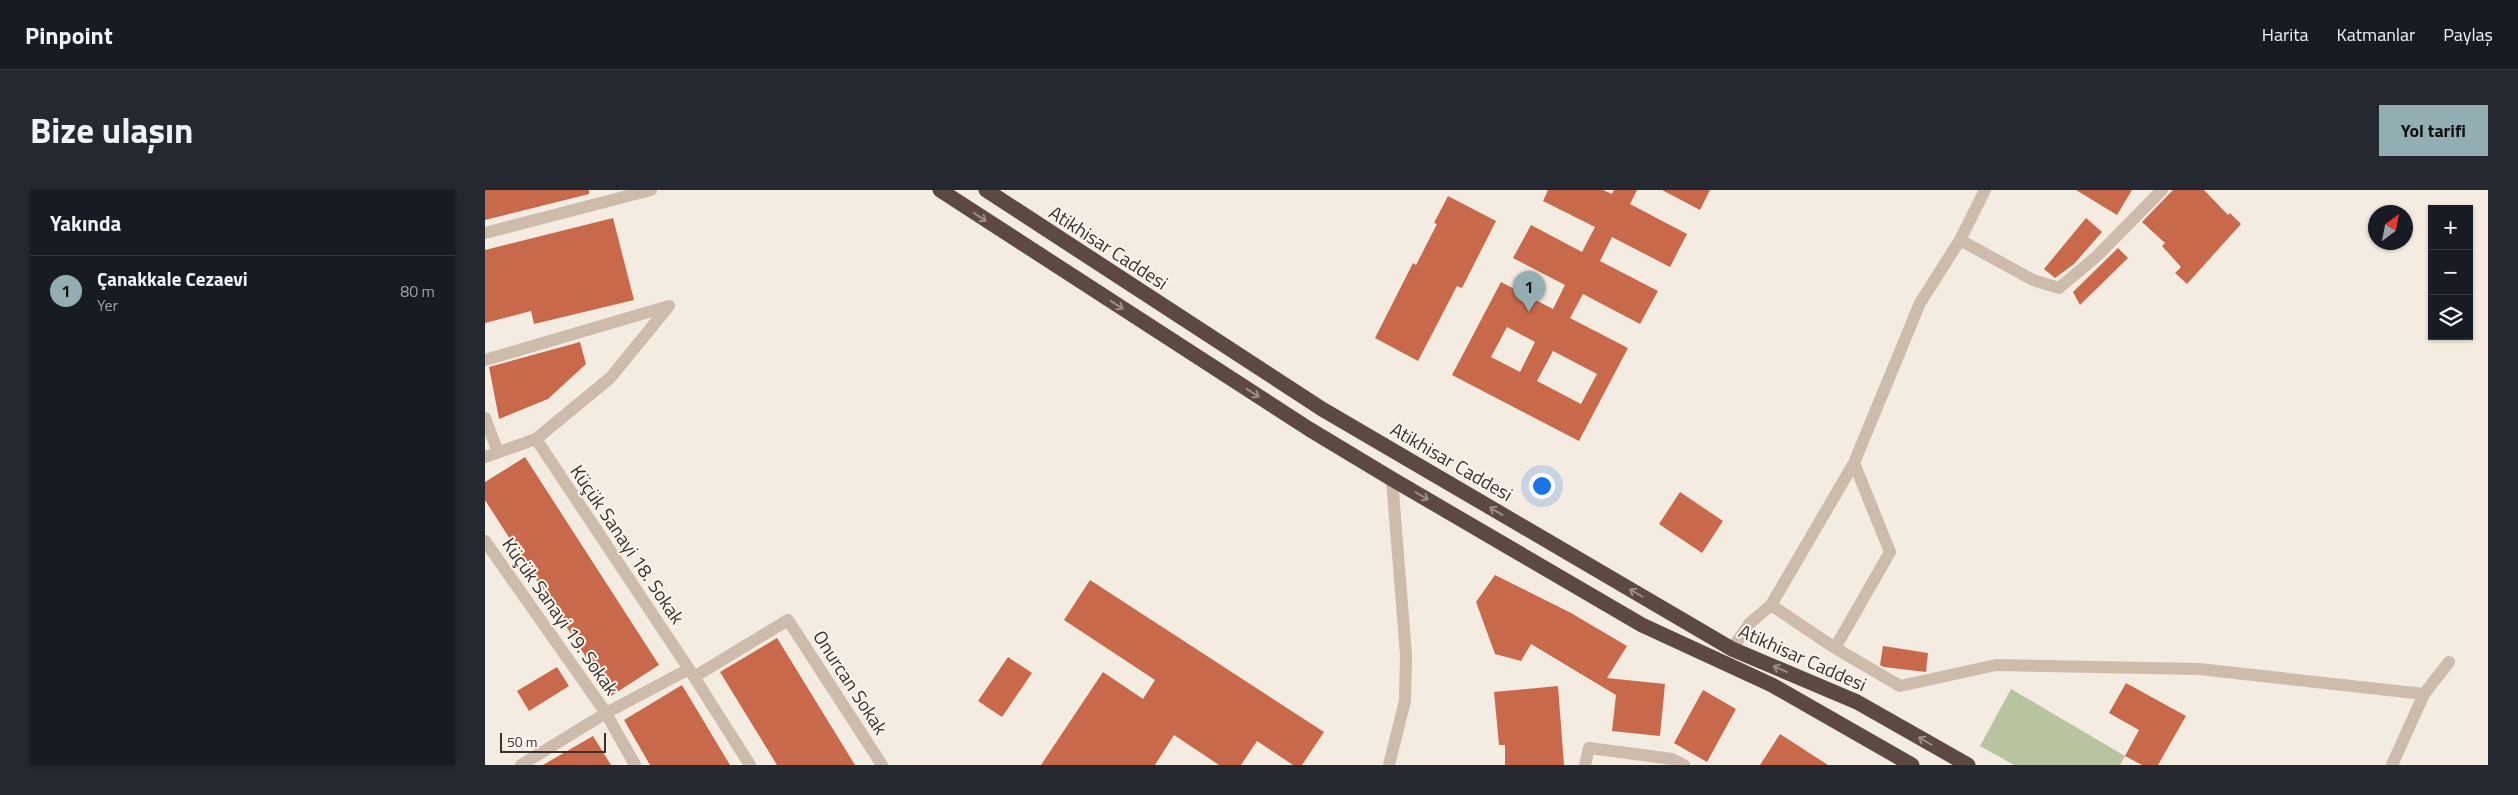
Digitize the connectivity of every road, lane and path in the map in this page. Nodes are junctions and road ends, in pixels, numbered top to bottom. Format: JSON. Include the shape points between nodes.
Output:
{"nodes":[{"id":1,"x":650,"y":190,"type":"edge"},
{"id":2,"x":939,"y":190,"type":"edge"},
{"id":3,"x":985,"y":190,"type":"edge"},
{"id":4,"x":1985,"y":190,"type":"edge"},
{"id":5,"x":2162,"y":190,"type":"edge"},
{"id":6,"x":485,"y":234,"type":"edge"},
{"id":7,"x":1960,"y":240,"type":"junction"},
{"id":8,"x":485,"y":360,"type":"edge"},
{"id":9,"x":485,"y":418,"type":"edge"},
{"id":10,"x":536,"y":439,"type":"junction"},
{"id":11,"x":498,"y":452,"type":"junction"},
{"id":12,"x":485,"y":457,"type":"edge"},
{"id":13,"x":1854,"y":463,"type":"junction"},
{"id":14,"x":1392,"y":479,"type":"junction"},
{"id":15,"x":485,"y":541,"type":"edge"},
{"id":16,"x":1575,"y":557,"type":"junction"},
{"id":17,"x":1564,"y":578,"type":"junction"},
{"id":18,"x":1771,"y":605,"type":"junction"},
{"id":19,"x":1835,"y":648,"type":"junction"},
{"id":20,"x":1732,"y":649,"type":"junction"},
{"id":21,"x":2449,"y":662,"type":"dead end"},
{"id":22,"x":692,"y":673,"type":"junction"},
{"id":23,"x":2425,"y":694,"type":"junction"},
{"id":24,"x":606,"y":713,"type":"junction"},
{"id":25,"x":526,"y":764,"type":"edge"},
{"id":26,"x":635,"y":765,"type":"edge"},
{"id":27,"x":750,"y":765,"type":"edge"},
{"id":28,"x":882,"y":765,"type":"edge"},
{"id":29,"x":1389,"y":765,"type":"edge"},
{"id":30,"x":1585,"y":765,"type":"edge"},
{"id":31,"x":1684,"y":765,"type":"edge"},
{"id":32,"x":1913,"y":765,"type":"edge"},
{"id":33,"x":1967,"y":765,"type":"edge"},
{"id":34,"x":2392,"y":765,"type":"edge"}],
"edges":[{"from":1,"to":6,"type":"street"},
{"from":2,"to":14,"type":"highway","name":"Atikhisar Caddesi","one_way":true},
{"from":16,"to":3,"type":"highway","name":"Atikhisar Caddesi","one_way":true,"via":[[1322,409]]},
{"from":4,"to":7,"type":"street"},
{"from":5,"to":7,"type":"street","via":[[2097,256],[2059,288],[2033,280]]},
{"from":7,"to":13,"type":"street","via":[[1920,303]]},
{"from":8,"to":10,"type":"street","via":[[669,306],[610,378]]},
{"from":9,"to":11,"type":"street"},
{"from":10,"to":11,"type":"street"},
{"from":10,"to":22,"type":"street","name":"Küçük Sanayi 18. Sokak"},
{"from":11,"to":12,"type":"street"},
{"from":13,"to":18,"type":"street"},
{"from":13,"to":19,"type":"street","via":[[1890,552]]},
{"from":14,"to":17,"type":"highway","name":"Atikhisar Caddesi","one_way":true},
{"from":14,"to":29,"type":"street","via":[[1406,655],[1405,701]]},
{"from":15,"to":24,"type":"street","name":"Küçük Sanayi 19. Sokak"},
{"from":16,"to":17,"type":"highway"},
{"from":20,"to":16,"type":"highway","name":"Atikhisar Caddesi","one_way":true},
{"from":17,"to":32,"type":"highway","name":"Atikhisar Caddesi","via":[[1642,626],[1772,686]]},
{"from":18,"to":19,"type":"street"},
{"from":18,"to":20,"type":"street","via":[[1751,623]]},
{"from":19,"to":23,"type":"street","via":[[1900,686],[1996,665],[2015,665],[2199,669]]},
{"from":33,"to":20,"type":"highway","name":"Atikhisar Caddesi","one_way":true,"via":[[1857,702]]},
{"from":21,"to":23,"type":"street"},
{"from":22,"to":24,"type":"street"},
{"from":22,"to":27,"type":"street","name":"Küçük Sanayi 18. Sokak"},
{"from":22,"to":28,"type":"street","name":"Onurcan Sokak","via":[[788,620]]},
{"from":23,"to":34,"type":"street"},
{"from":24,"to":25,"type":"street"},
{"from":24,"to":26,"type":"street","name":"Küçük Sanayi 19. Sokak"},
{"from":30,"to":31,"type":"street","via":[[1589,748],[1672,759]]}]}
